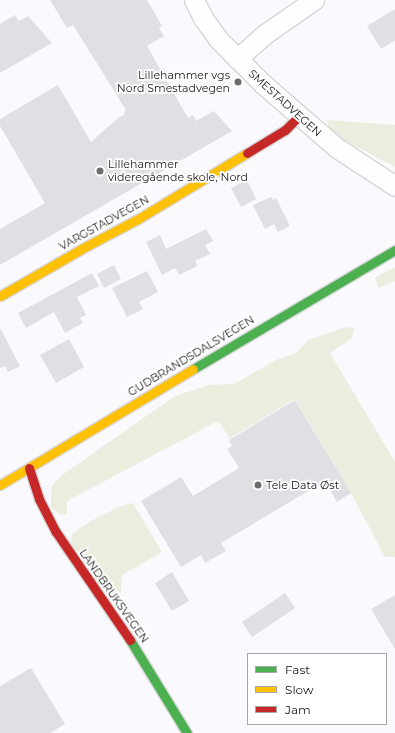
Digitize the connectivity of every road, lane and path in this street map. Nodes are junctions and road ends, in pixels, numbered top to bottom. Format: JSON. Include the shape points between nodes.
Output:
{"nodes":[{"id":1,"x":194,"y":0,"type":"edge"},
{"id":2,"x":314,"y":0,"type":"edge"},
{"id":3,"x":237,"y":59,"type":"junction"},
{"id":4,"x":299,"y":116,"type":"junction"},
{"id":5,"x":395,"y":186,"type":"edge"},
{"id":6,"x":395,"y":250,"type":"edge"},
{"id":7,"x":0,"y":296,"type":"edge"},
{"id":8,"x":28,"y":468,"type":"junction"},
{"id":9,"x":0,"y":485,"type":"edge"},
{"id":10,"x":187,"y":733,"type":"edge"}],
"edges":[{"from":1,"to":3,"type":"street","name":"SMESTADVEGEN","via":[[211,28]]},
{"from":2,"to":3,"type":"street","via":[[265,34]]},
{"from":3,"to":4,"type":"street","name":"SMESTADVEGEN"},
{"from":4,"to":5,"type":"street","name":"SMESTADVEGEN","via":[[337,148]]},
{"from":4,"to":7,"type":"street","name":"VARGSTADVEGEN","via":[[285,130],[138,219]]},
{"from":6,"to":8,"type":"street","name":"GUDBRANDSDALSVEGEN"},
{"from":8,"to":9,"type":"street","name":"GUDBRANDSDALSVEGEN"},
{"from":8,"to":10,"type":"street","name":"LANDBRUKSVEGEN","via":[[39,499],[56,532],[141,656]]}]}
